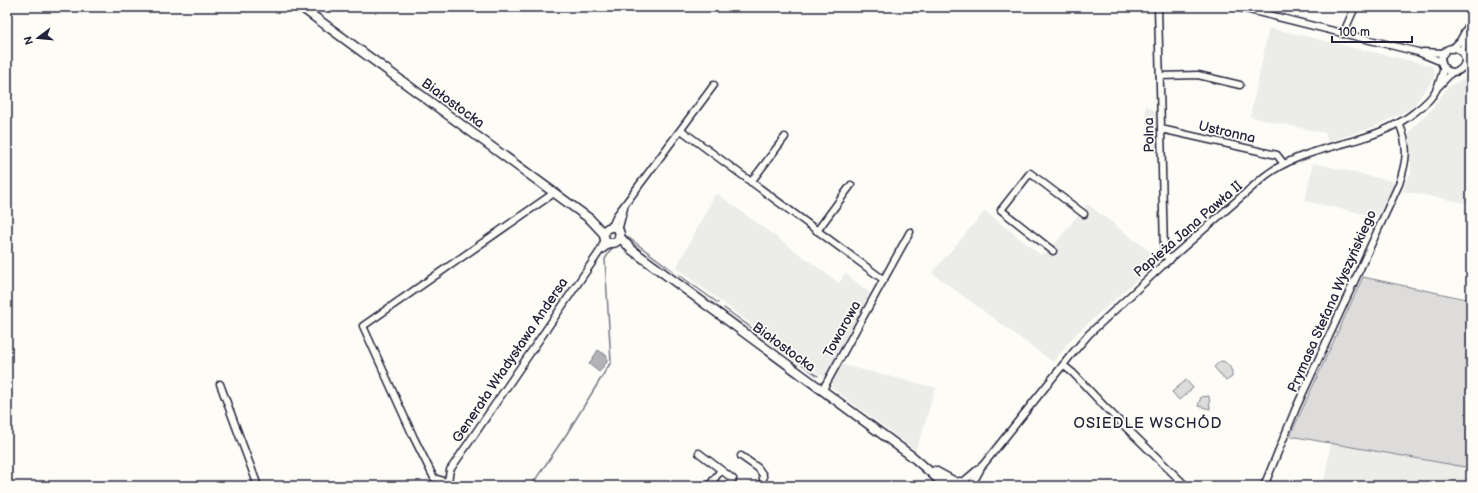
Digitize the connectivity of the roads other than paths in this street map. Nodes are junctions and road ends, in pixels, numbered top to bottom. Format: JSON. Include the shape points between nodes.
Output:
{"nodes":[{"id":1,"x":302,"y":7,"type":"edge"},
{"id":2,"x":1158,"y":7,"type":"edge"},
{"id":3,"x":1238,"y":7,"type":"edge"},
{"id":4,"x":1355,"y":7,"type":"edge"},
{"id":5,"x":1470,"y":24,"type":"edge"},
{"id":6,"x":1343,"y":34,"type":"junction"},
{"id":7,"x":1452,"y":49,"type":"junction"},
{"id":8,"x":1418,"y":52,"type":"junction"},
{"id":9,"x":1444,"y":53,"type":"junction"},
{"id":10,"x":1463,"y":55,"type":"junction"},
{"id":11,"x":1471,"y":60,"type":"edge"},
{"id":12,"x":1443,"y":64,"type":"junction"},
{"id":13,"x":1463,"y":67,"type":"junction"},
{"id":14,"x":1471,"y":67,"type":"edge"},
{"id":15,"x":1452,"y":72,"type":"junction"},
{"id":16,"x":1160,"y":76,"type":"junction"},
{"id":17,"x":714,"y":85,"type":"dead end"},
{"id":18,"x":1240,"y":85,"type":"dead end"},
{"id":19,"x":1437,"y":89,"type":"junction"},
{"id":20,"x":1399,"y":123,"type":"junction"},
{"id":21,"x":1161,"y":129,"type":"junction"},
{"id":22,"x":681,"y":130,"type":"junction"},
{"id":23,"x":786,"y":137,"type":"dead end"},
{"id":24,"x":1284,"y":164,"type":"junction"},
{"id":25,"x":751,"y":182,"type":"junction"},
{"id":26,"x":851,"y":185,"type":"dead end"},
{"id":27,"x":554,"y":194,"type":"junction"},
{"id":28,"x":1084,"y":214,"type":"dead end"},
{"id":29,"x":817,"y":231,"type":"junction"},
{"id":30,"x":910,"y":232,"type":"dead end"},
{"id":31,"x":611,"y":235,"type":"junction"},
{"id":32,"x":1053,"y":251,"type":"dead end"},
{"id":33,"x":1170,"y":260,"type":"junction"},
{"id":34,"x":884,"y":280,"type":"junction"},
{"id":35,"x":1063,"y":365,"type":"junction"},
{"id":36,"x":220,"y":384,"type":"dead end"},
{"id":37,"x":822,"y":390,"type":"junction"},
{"id":38,"x":699,"y":453,"type":"dead end"},
{"id":39,"x":741,"y":456,"type":"dead end"},
{"id":40,"x":922,"y":464,"type":"junction"},
{"id":41,"x":982,"y":465,"type":"junction"},
{"id":42,"x":721,"y":470,"type":"junction"},
{"id":43,"x":447,"y":484,"type":"edge"},
{"id":44,"x":962,"y":485,"type":"edge"},
{"id":45,"x":258,"y":486,"type":"edge"},
{"id":46,"x":709,"y":486,"type":"edge"},
{"id":47,"x":728,"y":486,"type":"edge"},
{"id":48,"x":763,"y":486,"type":"edge"},
{"id":49,"x":946,"y":486,"type":"edge"},
{"id":50,"x":1186,"y":486,"type":"edge"},
{"id":51,"x":1264,"y":486,"type":"edge"}],
"edges":[{"from":1,"to":27,"type":"main road","name":"Białostocka"},
{"from":2,"to":16,"type":"street","name":"Polna"},
{"from":3,"to":6,"type":"street"},
{"from":4,"to":6,"type":"street"},
{"from":5,"to":7,"type":"street"},
{"from":5,"to":10,"type":"street"},
{"from":6,"to":8,"type":"street"},
{"from":7,"to":9,"type":"street"},
{"from":7,"to":10,"type":"street"},
{"from":8,"to":9,"type":"street"},
{"from":8,"to":12,"type":"street"},
{"from":9,"to":12,"type":"street"},
{"from":10,"to":11,"type":"street"},
{"from":10,"to":13,"type":"street"},
{"from":12,"to":15,"type":"street"},
{"from":12,"to":19,"type":"street","name":"Papieża Jana Pawła II"},
{"from":13,"to":14,"type":"street"},
{"from":13,"to":15,"type":"street"},
{"from":15,"to":19,"type":"street"},
{"from":16,"to":18,"type":"street","via":[[1198,75]]},
{"from":16,"to":21,"type":"street","name":"Polna"},
{"from":17,"to":22,"type":"street","name":"Generała Władysława Andersa"},
{"from":19,"to":20,"type":"street","name":"Papieża Jana Pawła II","via":[[1423,106]]},
{"from":20,"to":24,"type":"street","name":"Papieża Jana Pawła II","via":[[1377,133]]},
{"from":20,"to":51,"type":"street","name":"Prymasa Stefana Wyszyńskiego","via":[[1407,150],[1399,184],[1296,408]]},
{"from":21,"to":24,"type":"street","name":"Ustronna","via":[[1277,155]]},
{"from":21,"to":33,"type":"street","name":"Polna","via":[[1164,250]]},
{"from":22,"to":25,"type":"street"},
{"from":22,"to":31,"type":"street","name":"Generała Władysława Andersa","via":[[617,215]]},
{"from":23,"to":25,"type":"street"},
{"from":24,"to":33,"type":"street","name":"Papieża Jana Pawła II","via":[[1265,176]]},
{"from":25,"to":29,"type":"street"},
{"from":26,"to":29,"type":"street"},
{"from":27,"to":31,"type":"main road","name":"Białostocka"},
{"from":27,"to":43,"type":"street","via":[[363,326],[434,478]]},
{"from":28,"to":32,"type":"street","via":[[1030,173],[1001,210]]},
{"from":29,"to":34,"type":"street"},
{"from":30,"to":34,"type":"street","name":"Towarowa"},
{"from":31,"to":37,"type":"main road","name":"Białostocka"},
{"from":31,"to":43,"type":"street","name":"Generała Władysława Andersa","via":[[450,470]]},
{"from":33,"to":35,"type":"street","name":"Papieża Jana Pawła II","via":[[1089,334]]},
{"from":34,"to":37,"type":"street","name":"Towarowa"},
{"from":35,"to":41,"type":"street","name":"Papieża Jana Pawła II"},
{"from":35,"to":50,"type":"street"},
{"from":36,"to":45,"type":"street"},
{"from":37,"to":40,"type":"main road","name":"Białostocka"},
{"from":38,"to":42,"type":"street"},
{"from":39,"to":48,"type":"street","via":[[758,468],[763,475]]},
{"from":40,"to":44,"type":"main road","name":"Białostocka"},
{"from":40,"to":49,"type":"main road","name":"Białostocka"},
{"from":41,"to":44,"type":"street","name":"Papieża Jana Pawła II"},
{"from":41,"to":44,"type":"street","name":"Papieża Jana Pawła II"},
{"from":42,"to":46,"type":"street"},
{"from":42,"to":47,"type":"street","via":[[733,479]]}]}
